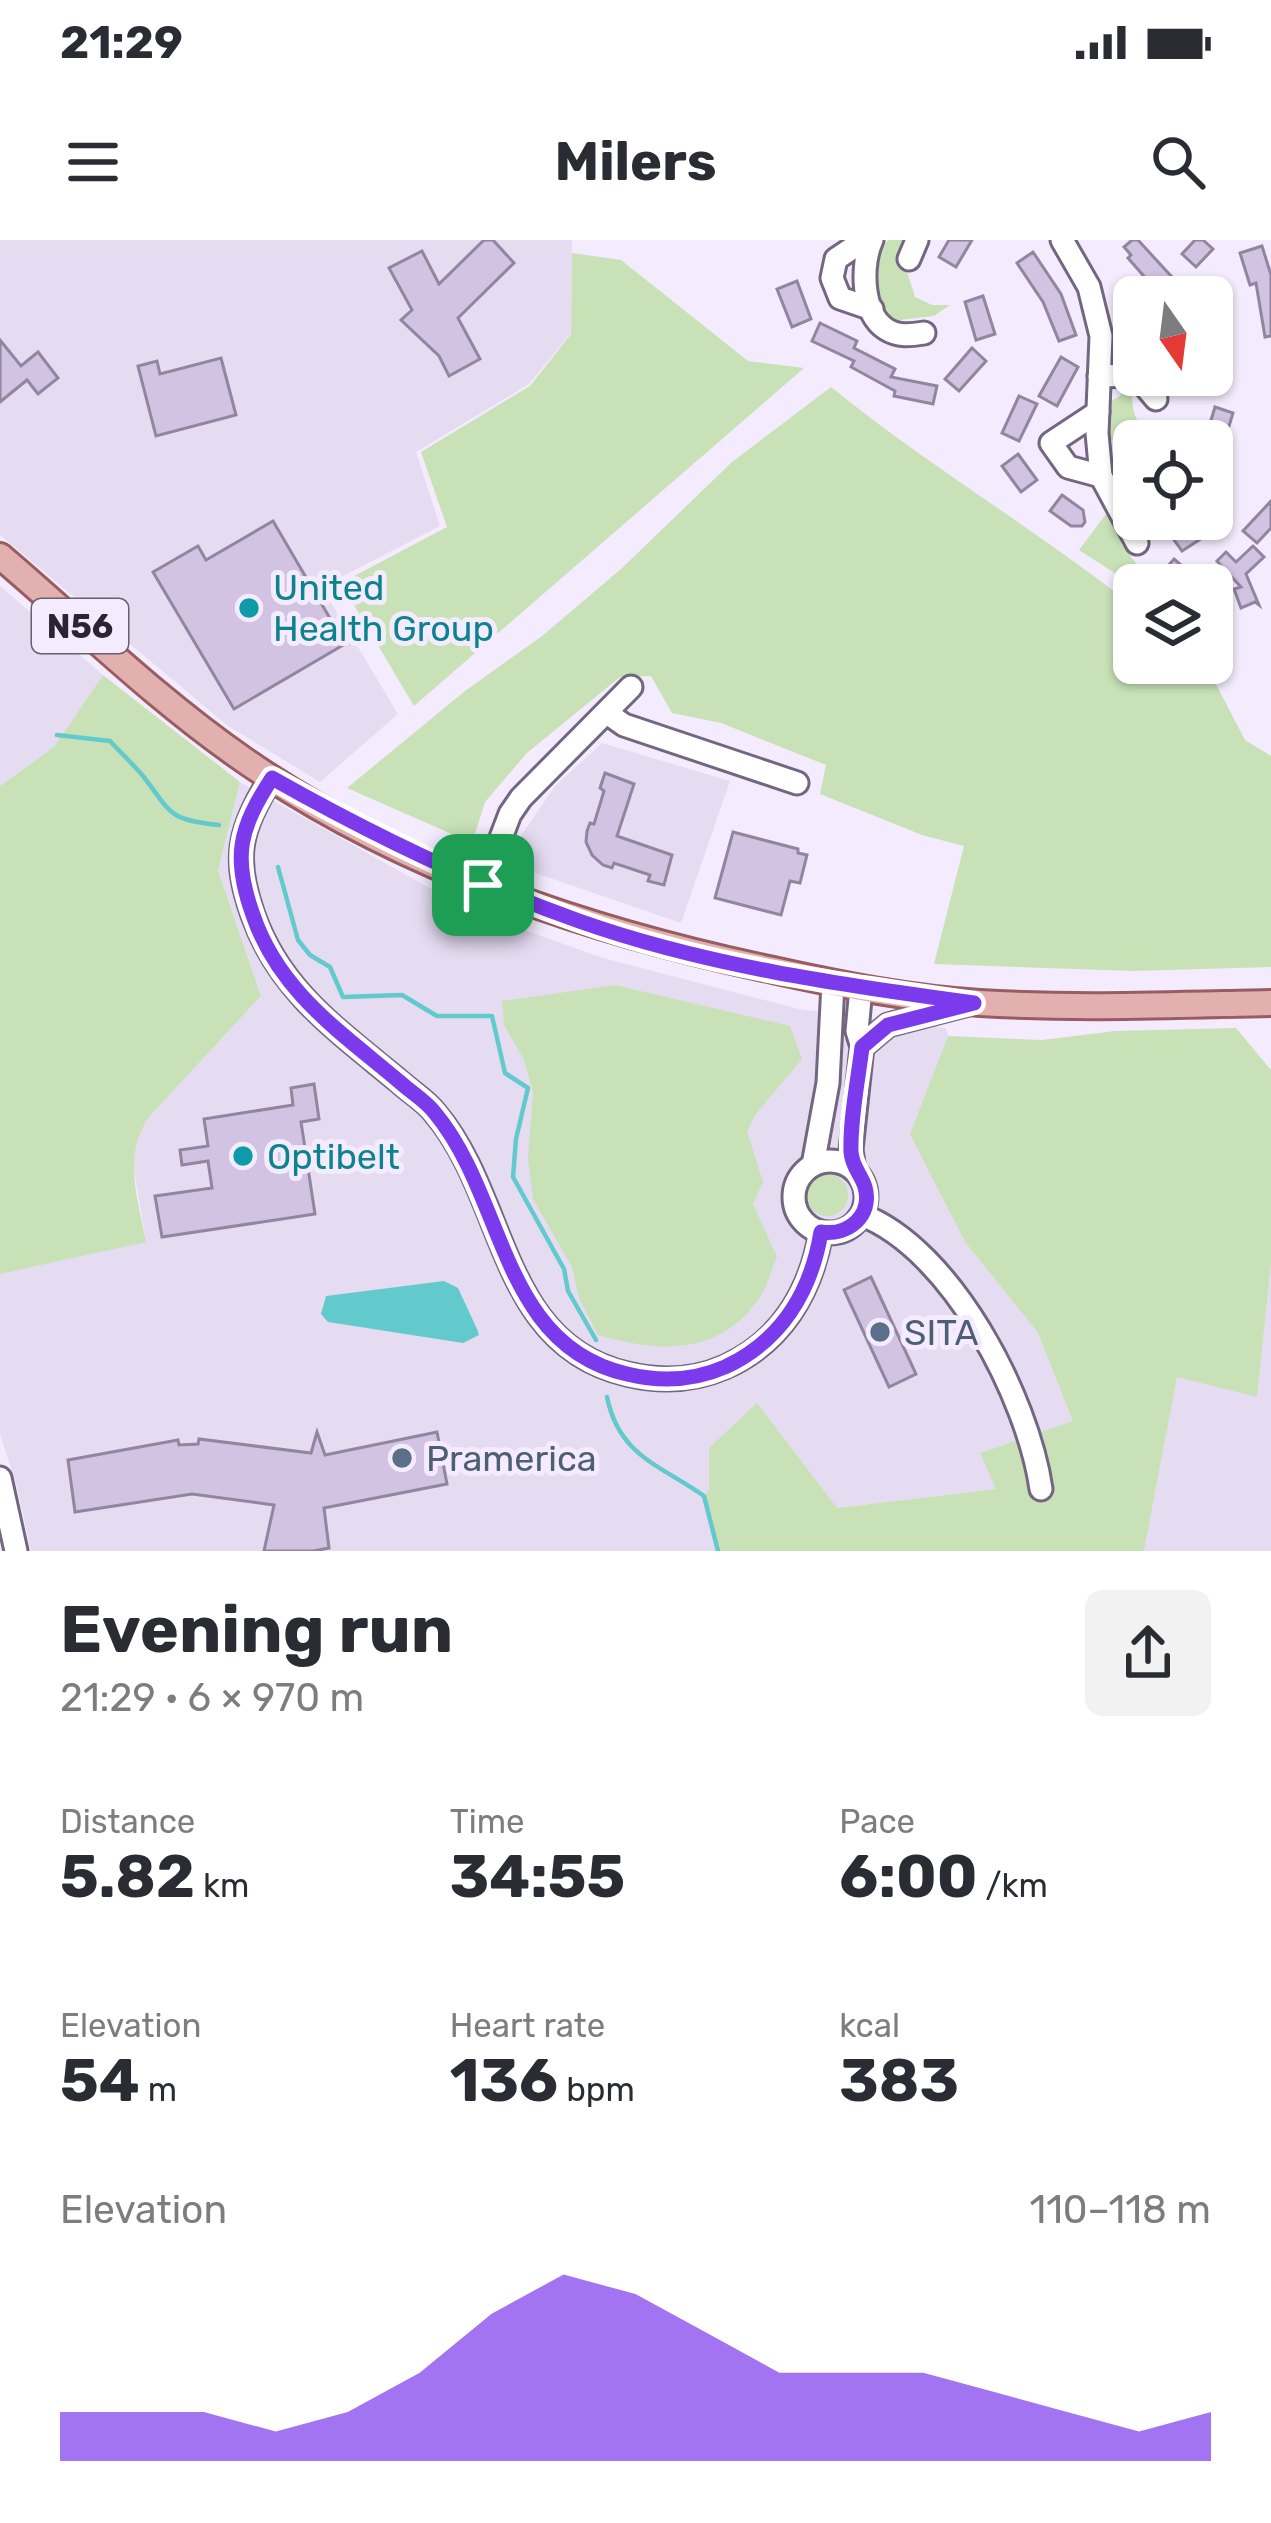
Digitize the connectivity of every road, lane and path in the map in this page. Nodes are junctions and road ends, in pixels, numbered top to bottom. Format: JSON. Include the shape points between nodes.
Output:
{"nodes":[{"id":1,"x":1062,"y":240,"type":"edge"},
{"id":2,"x":871,"y":242,"type":"edge"},
{"id":3,"x":872,"y":309,"type":"junction"},
{"id":4,"x":924,"y":333,"type":"dead end"},
{"id":5,"x":1099,"y":376,"type":"junction"},
{"id":6,"x":1113,"y":376,"type":"edge"},
{"id":7,"x":1153,"y":396,"type":"edge"},
{"id":8,"x":1156,"y":399,"type":"dead end"},
{"id":9,"x":1097,"y":412,"type":"junction"},
{"id":10,"x":1101,"y":476,"type":"junction"},
{"id":11,"x":1137,"y":543,"type":"dead end"},
{"id":12,"x":0,"y":556,"type":"edge"},
{"id":13,"x":632,"y":687,"type":"dead end"},
{"id":14,"x":607,"y":713,"type":"junction"},
{"id":15,"x":272,"y":778,"type":"junction"},
{"id":16,"x":796,"y":783,"type":"dead end"},
{"id":17,"x":483,"y":885,"type":"junction"},
{"id":18,"x":833,"y":983,"type":"junction"},
{"id":19,"x":861,"y":988,"type":"junction"},
{"id":20,"x":974,"y":1003,"type":"junction"},
{"id":21,"x":1271,"y":1003,"type":"edge"},
{"id":22,"x":862,"y":1047,"type":"junction"},
{"id":23,"x":813,"y":1165,"type":"junction"},
{"id":24,"x":854,"y":1170,"type":"junction"},
{"id":25,"x":862,"y":1215,"type":"junction"},
{"id":26,"x":821,"y":1232,"type":"junction"},
{"id":27,"x":0,"y":1478,"type":"edge"},
{"id":28,"x":1041,"y":1490,"type":"dead end"},
{"id":29,"x":16,"y":1551,"type":"edge"}],
"edges":[{"from":1,"to":5,"type":"street","via":[[1096,309]]},
{"from":2,"to":3,"type":"street","via":[[864,260]]},
{"from":2,"to":3,"type":"street","via":[[836,259],[832,278],[840,298]]},
{"from":3,"to":4,"type":"street","via":[[886,329]]},
{"from":5,"to":6,"type":"street"},
{"from":5,"to":9,"type":"street"},
{"from":7,"to":8,"type":"street"},
{"from":9,"to":10,"type":"street"},
{"from":9,"to":10,"type":"street","via":[[1051,443],[1068,467]]},
{"from":10,"to":11,"type":"street"},
{"from":12,"to":15,"type":"main road","number":"N56","via":[[161,696]]},
{"from":13,"to":14,"type":"street"},
{"from":14,"to":16,"type":"street"},
{"from":14,"to":17,"type":"street","via":[[509,814]]},
{"from":15,"to":17,"type":"main road","number":"N56"},
{"from":15,"to":26,"type":"street","via":[[240,843],[243,888],[268,952],[297,993],[434,1110],[478,1186],[526,1299],[574,1352],[608,1370],[658,1379],[741,1360],[788,1317]]},
{"from":17,"to":18,"type":"main road","number":"N56","via":[[604,929]]},
{"from":18,"to":19,"type":"main road","number":"N56"},
{"from":18,"to":23,"type":"street"},
{"from":19,"to":20,"type":"main road","number":"N56"},
{"from":19,"to":22,"type":"street"},
{"from":20,"to":21,"type":"main road","number":"N56"},
{"from":20,"to":22,"type":"street","via":[[888,1025]]},
{"from":22,"to":24,"type":"street"},
{"from":23,"to":24,"type":"street","via":[[834,1161]]},
{"from":23,"to":26,"type":"street","via":[[794,1198],[801,1220]]},
{"from":24,"to":25,"type":"street","via":[[866,1191]]},
{"from":25,"to":26,"type":"street","via":[[844,1231]]},
{"from":25,"to":28,"type":"street","via":[[921,1254],[966,1312],[1020,1408]]},
{"from":27,"to":29,"type":"street"}]}
